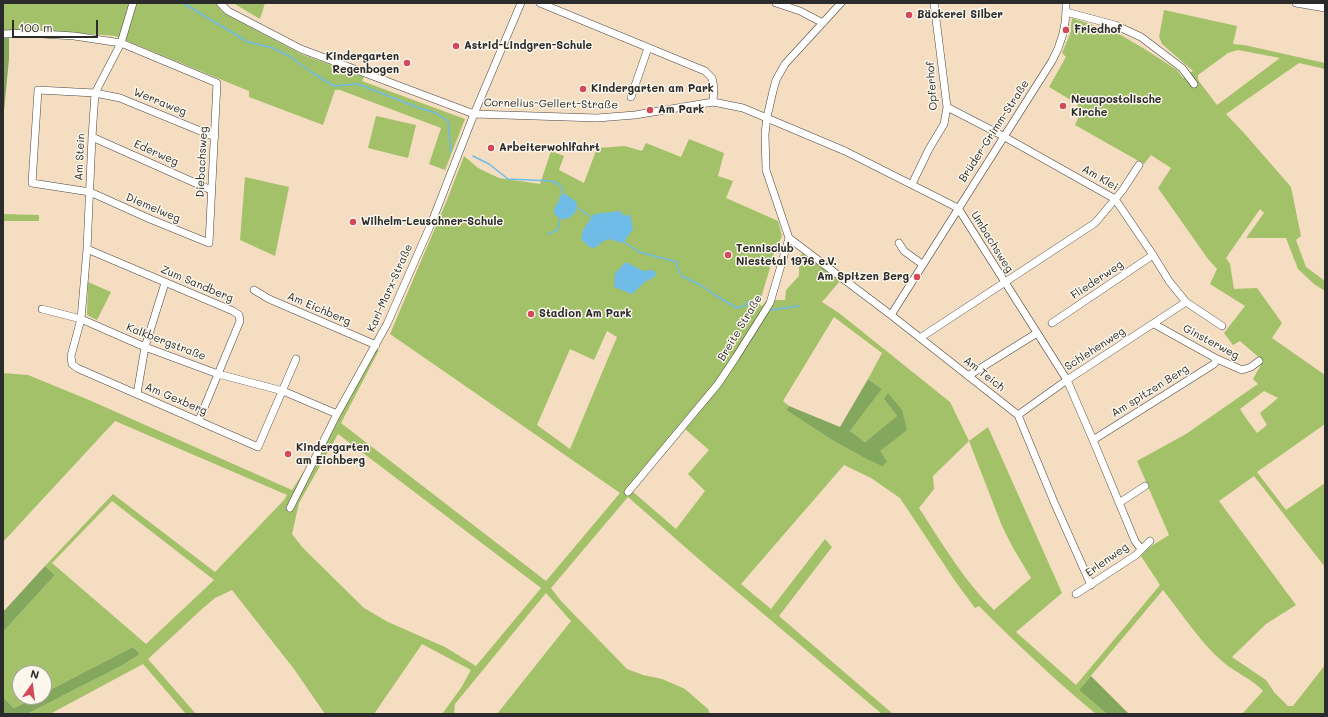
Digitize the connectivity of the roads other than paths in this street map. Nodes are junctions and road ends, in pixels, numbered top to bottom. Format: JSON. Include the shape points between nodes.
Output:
{"nodes":[{"id":1,"x":133,"y":3,"type":"edge"},
{"id":2,"x":220,"y":3,"type":"edge"},
{"id":3,"x":521,"y":3,"type":"edge"},
{"id":4,"x":540,"y":3,"type":"edge"},
{"id":5,"x":776,"y":3,"type":"edge"},
{"id":6,"x":841,"y":3,"type":"edge"},
{"id":7,"x":934,"y":3,"type":"edge"},
{"id":8,"x":1066,"y":3,"type":"edge"},
{"id":9,"x":1296,"y":3,"type":"edge"},
{"id":10,"x":1308,"y":4,"type":"edge"},
{"id":11,"x":1325,"y":8,"type":"edge"},
{"id":12,"x":1066,"y":12,"type":"junction"},
{"id":13,"x":823,"y":23,"type":"junction"},
{"id":14,"x":3,"y":34,"type":"edge"},
{"id":15,"x":121,"y":43,"type":"junction"},
{"id":16,"x":648,"y":48,"type":"junction"},
{"id":17,"x":1194,"y":84,"type":"dead end"},
{"id":18,"x":52,"y":91,"type":"joint"},
{"id":19,"x":95,"y":93,"type":"junction"},
{"id":20,"x":631,"y":97,"type":"dead end"},
{"id":21,"x":713,"y":102,"type":"junction"},
{"id":22,"x":946,"y":107,"type":"junction"},
{"id":23,"x":474,"y":114,"type":"junction"},
{"id":24,"x":767,"y":117,"type":"junction"},
{"id":25,"x":1003,"y":136,"type":"junction"},
{"id":26,"x":92,"y":137,"type":"junction"},
{"id":27,"x":215,"y":137,"type":"junction"},
{"id":28,"x":1139,"y":165,"type":"dead end"},
{"id":29,"x":912,"y":184,"type":"junction"},
{"id":30,"x":211,"y":190,"type":"junction"},
{"id":31,"x":90,"y":192,"type":"junction"},
{"id":32,"x":1116,"y":199,"type":"junction"},
{"id":33,"x":958,"y":208,"type":"junction"},
{"id":34,"x":789,"y":238,"type":"junction"},
{"id":35,"x":209,"y":243,"type":"joint"},
{"id":36,"x":899,"y":243,"type":"dead end"},
{"id":37,"x":87,"y":249,"type":"junction"},
{"id":38,"x":1154,"y":255,"type":"junction"},
{"id":39,"x":922,"y":264,"type":"junction"},
{"id":40,"x":1004,"y":282,"type":"junction"},
{"id":41,"x":165,"y":283,"type":"junction"},
{"id":42,"x":254,"y":290,"type":"dead end"},
{"id":43,"x":1186,"y":302,"type":"junction"},
{"id":44,"x":42,"y":309,"type":"dead end"},
{"id":45,"x":891,"y":315,"type":"junction"},
{"id":46,"x":81,"y":319,"type":"junction"},
{"id":47,"x":1052,"y":323,"type":"dead end"},
{"id":48,"x":1154,"y":324,"type":"junction"},
{"id":49,"x":1222,"y":326,"type":"dead end"},
{"id":50,"x":1037,"y":333,"type":"junction"},
{"id":51,"x":920,"y":338,"type":"junction"},
{"id":52,"x":376,"y":345,"type":"junction"},
{"id":53,"x":145,"y":347,"type":"junction"},
{"id":54,"x":296,"y":359,"type":"dead end"},
{"id":55,"x":1217,"y":359,"type":"junction"},
{"id":56,"x":1259,"y":361,"type":"dead end"},
{"id":57,"x":218,"y":374,"type":"junction"},
{"id":58,"x":968,"y":376,"type":"junction"},
{"id":59,"x":1067,"y":380,"type":"junction"},
{"id":60,"x":283,"y":391,"type":"junction"},
{"id":61,"x":137,"y":394,"type":"junction"},
{"id":62,"x":337,"y":414,"type":"junction"},
{"id":63,"x":1018,"y":415,"type":"junction"},
{"id":64,"x":199,"y":420,"type":"junction"},
{"id":65,"x":1093,"y":440,"type":"junction"},
{"id":66,"x":1145,"y":486,"type":"dead end"},
{"id":67,"x":628,"y":492,"type":"dead end"},
{"id":68,"x":1119,"y":503,"type":"junction"},
{"id":69,"x":290,"y":508,"type":"dead end"},
{"id":70,"x":1150,"y":541,"type":"dead end"},
{"id":71,"x":1141,"y":549,"type":"junction"},
{"id":72,"x":1091,"y":585,"type":"junction"},
{"id":73,"x":1076,"y":594,"type":"dead end"}],
"edges":[{"from":1,"to":15,"type":"street","name":"Am Stein"},
{"from":2,"to":23,"type":"street","name":"Cornelius-Gellert-Straße","via":[[228,10],[301,49]]},
{"from":3,"to":23,"type":"street","name":"Karl-Marx-Straße"},
{"from":4,"to":16,"type":"street"},
{"from":5,"to":13,"type":"street","via":[[800,11]]},
{"from":6,"to":13,"type":"street"},
{"from":7,"to":22,"type":"street","name":"Opferhof"},
{"from":8,"to":12,"type":"street","name":"Brüder-Grimm-Straße"},
{"from":9,"to":10,"type":"street"},
{"from":10,"to":11,"type":"street"},
{"from":12,"to":17,"type":"street","via":[[1115,25],[1141,37],[1182,68]]},
{"from":12,"to":25,"type":"street","name":"Brüder-Grimm-Straße","via":[[1064,32],[1058,50]]},
{"from":13,"to":24,"type":"street","via":[[785,64],[776,80]]},
{"from":14,"to":15,"type":"street","via":[[74,36]]},
{"from":15,"to":19,"type":"street","name":"Am Stein"},
{"from":15,"to":27,"type":"street","name":"Diebachsweg","via":[[217,83]]},
{"from":16,"to":20,"type":"street"},
{"from":16,"to":21,"type":"street","via":[[705,71],[712,78]]},
{"from":18,"to":19,"type":"street","name":"Werraweg"},
{"from":18,"to":31,"type":"street","name":"Diemelweg","via":[[38,90],[32,183]]},
{"from":19,"to":26,"type":"street","name":"Am Stein"},
{"from":19,"to":27,"type":"street","name":"Werraweg","via":[[120,98]]},
{"from":21,"to":23,"type":"street","name":"Cornelius-Gellert-Straße","via":[[616,117]]},
{"from":21,"to":24,"type":"street","name":"Umbachsweg","via":[[743,108]]},
{"from":22,"to":25,"type":"street","name":"Am Klei"},
{"from":22,"to":29,"type":"street","name":"Opferhof","via":[[944,124]]},
{"from":23,"to":52,"type":"street","name":"Karl-Marx-Straße","via":[[431,224]]},
{"from":24,"to":29,"type":"street","name":"Umbachsweg"},
{"from":24,"to":34,"type":"street","via":[[766,170]]},
{"from":25,"to":32,"type":"street","name":"Am Klei"},
{"from":25,"to":33,"type":"street","name":"Brüder-Grimm-Straße"},
{"from":26,"to":30,"type":"street","name":"Ederweg"},
{"from":26,"to":31,"type":"street","name":"Am Stein"},
{"from":27,"to":30,"type":"street","name":"Diebachsweg"},
{"from":28,"to":32,"type":"street"},
{"from":29,"to":33,"type":"street","name":"Umbachsweg"},
{"from":30,"to":35,"type":"street","name":"Diebachsweg"},
{"from":31,"to":35,"type":"street","name":"Diemelweg","via":[[150,220]]},
{"from":31,"to":37,"type":"street","name":"Am Stein"},
{"from":32,"to":38,"type":"street","name":"Am Klei"},
{"from":32,"to":40,"type":"street","via":[[1095,223]]},
{"from":33,"to":39,"type":"street","name":"Brüder-Grimm-Straße"},
{"from":33,"to":40,"type":"street","name":"Umbachsweg"},
{"from":34,"to":45,"type":"street","name":"Am Teich"},
{"from":34,"to":67,"type":"street","name":"Breite Straße","via":[[770,303],[736,357],[718,384]]},
{"from":36,"to":39,"type":"street","via":[[904,251]]},
{"from":37,"to":41,"type":"street","name":"Zum Sandberg"},
{"from":37,"to":46,"type":"street","name":"Am Stein"},
{"from":38,"to":43,"type":"street","name":"Am Klei"},
{"from":38,"to":47,"type":"street","name":"Fliederweg"},
{"from":39,"to":45,"type":"street","name":"Brüder-Grimm-Straße"},
{"from":40,"to":50,"type":"street","name":"Umbachsweg"},
{"from":40,"to":51,"type":"street"},
{"from":41,"to":53,"type":"street"},
{"from":41,"to":57,"type":"street","name":"Zum Sandberg","via":[[239,315],[240,321]]},
{"from":42,"to":52,"type":"street","name":"Am Eichberg","via":[[269,299]]},
{"from":43,"to":48,"type":"street","name":"Schlehenweg"},
{"from":43,"to":49,"type":"street","name":"Am Klei"},
{"from":44,"to":46,"type":"street","name":"Kalkbergstraße"},
{"from":45,"to":51,"type":"street","name":"Am Teich"},
{"from":46,"to":53,"type":"street","name":"Kalkbergstraße"},
{"from":46,"to":61,"type":"street","name":"Am Gexberg","via":[[71,356],[72,364]]},
{"from":48,"to":55,"type":"street","name":"Ginsterweg"},
{"from":48,"to":59,"type":"street","name":"Schlehenweg"},
{"from":50,"to":58,"type":"street"},
{"from":50,"to":59,"type":"street","name":"Umbachsweg"},
{"from":51,"to":58,"type":"street","name":"Am Teich"},
{"from":52,"to":62,"type":"street","name":"Karl-Marx-Straße"},
{"from":53,"to":57,"type":"street","name":"Kalkbergstraße"},
{"from":53,"to":61,"type":"street"},
{"from":54,"to":60,"type":"street"},
{"from":55,"to":56,"type":"street","name":"Ginsterweg","via":[[1242,370]]},
{"from":55,"to":65,"type":"street","name":"Am spitzen Berg","via":[[1214,364]]},
{"from":57,"to":60,"type":"street","name":"Kalkbergstraße"},
{"from":57,"to":64,"type":"street"},
{"from":58,"to":63,"type":"street","name":"Am Teich"},
{"from":59,"to":63,"type":"street","name":"Schlehenweg"},
{"from":59,"to":65,"type":"street","name":"Umbachsweg"},
{"from":60,"to":62,"type":"street","name":"Kalkbergstraße"},
{"from":60,"to":64,"type":"street","name":"Am Gexberg","via":[[258,447]]},
{"from":61,"to":64,"type":"street","name":"Am Gexberg"},
{"from":62,"to":69,"type":"street","name":"Karl-Marx-Straße"},
{"from":63,"to":72,"type":"street","name":"Am Teich"},
{"from":65,"to":68,"type":"street","name":"Umbachsweg"},
{"from":66,"to":68,"type":"street"},
{"from":68,"to":71,"type":"street","name":"Umbachsweg"},
{"from":70,"to":71,"type":"street","name":"Erlenweg"},
{"from":71,"to":72,"type":"street","name":"Erlenweg"},
{"from":72,"to":73,"type":"street","name":"Erlenweg"}]}
